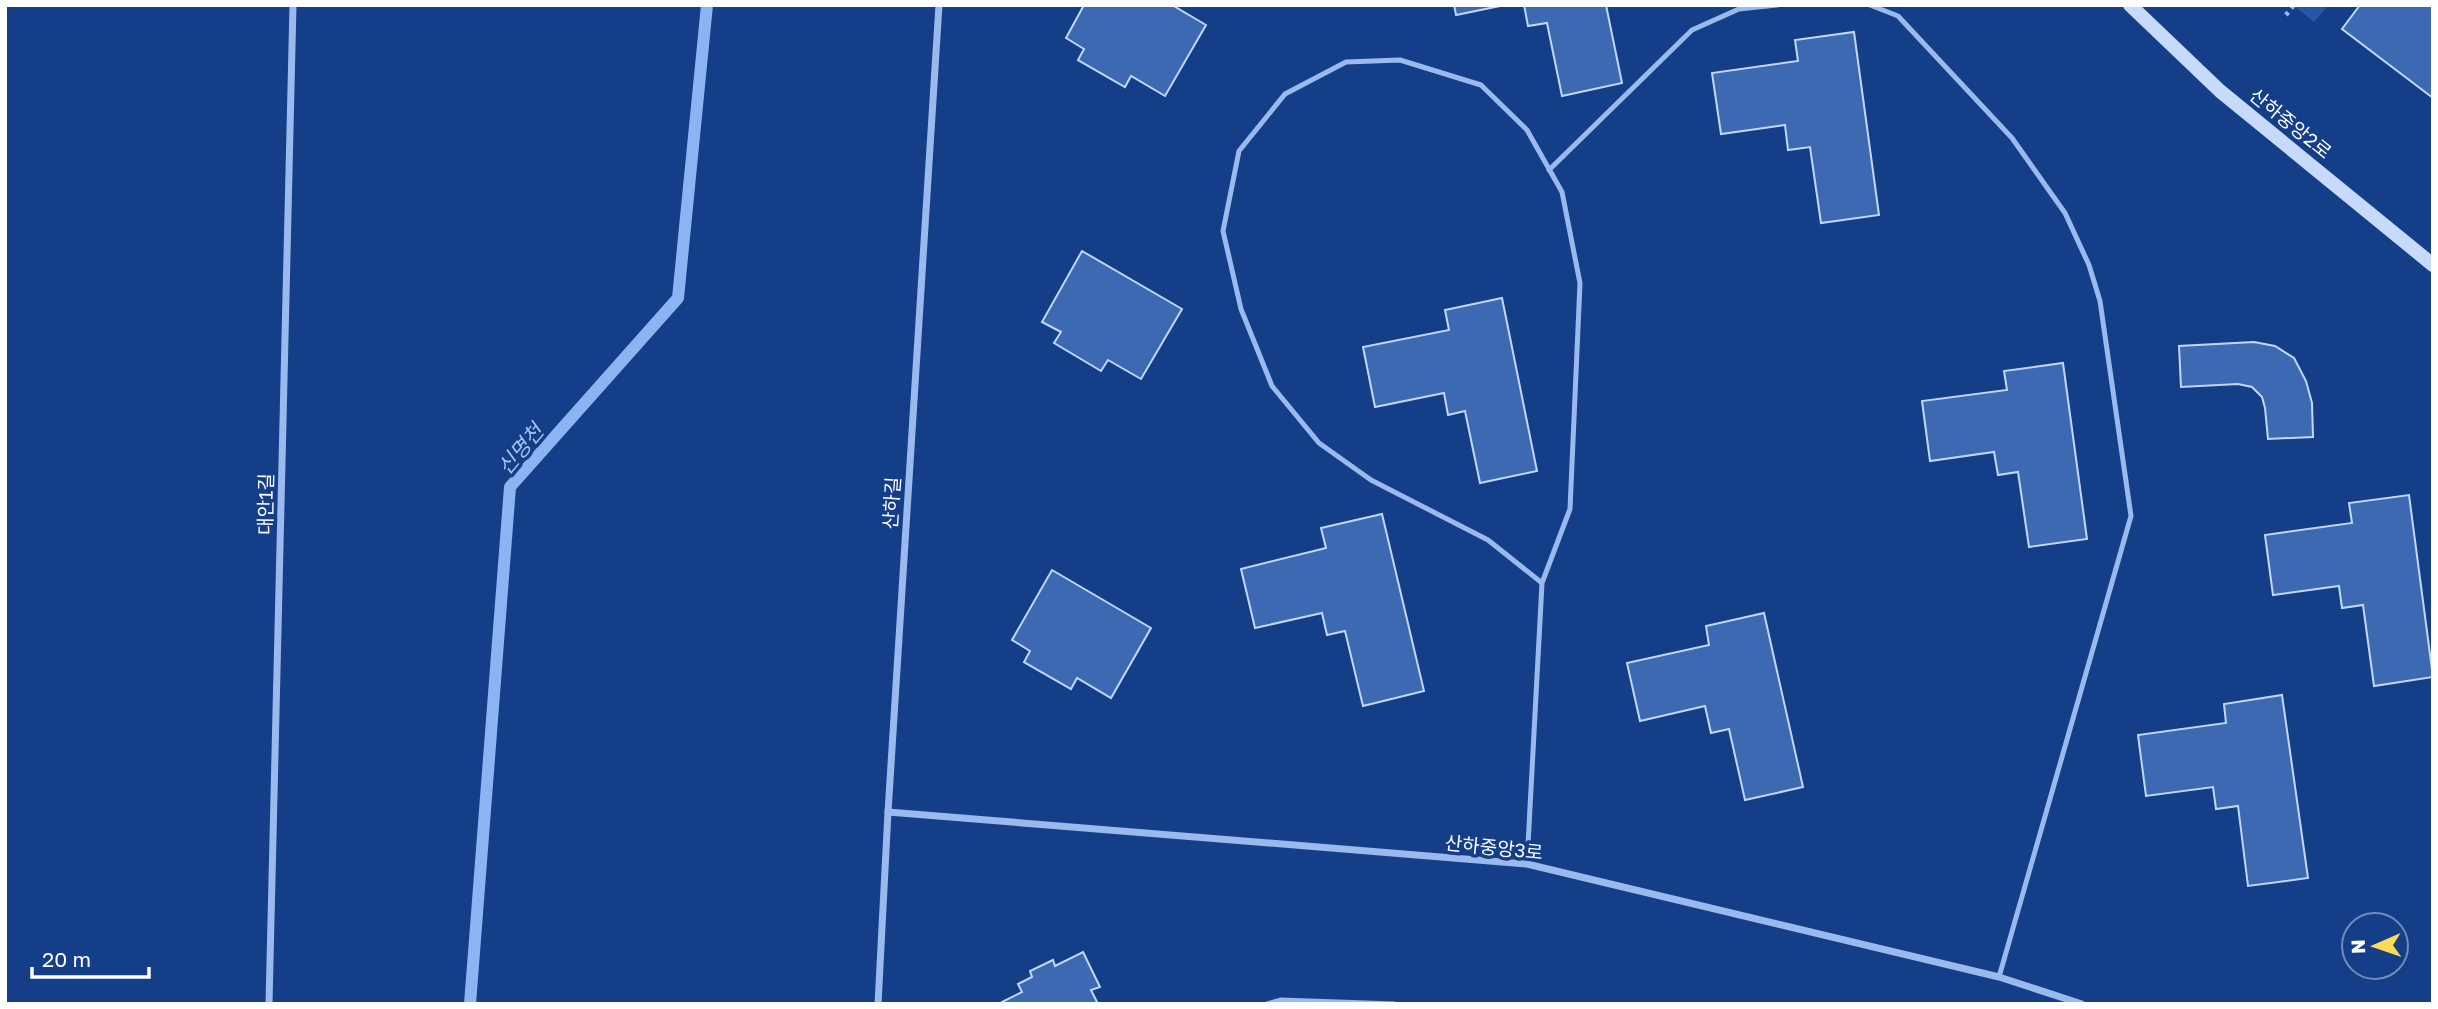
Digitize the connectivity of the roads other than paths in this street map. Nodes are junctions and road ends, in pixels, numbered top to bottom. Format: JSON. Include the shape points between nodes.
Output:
{"nodes":[{"id":1,"x":293,"y":5,"type":"edge"},
{"id":2,"x":939,"y":5,"type":"edge"},
{"id":3,"x":1777,"y":5,"type":"edge"},
{"id":4,"x":1870,"y":5,"type":"edge"},
{"id":5,"x":2130,"y":5,"type":"edge"},
{"id":6,"x":1549,"y":170,"type":"junction"},
{"id":7,"x":2433,"y":265,"type":"edge"},
{"id":8,"x":1542,"y":583,"type":"junction"},
{"id":9,"x":888,"y":812,"type":"junction"},
{"id":10,"x":1527,"y":863,"type":"junction"},
{"id":11,"x":1999,"y":977,"type":"junction"},
{"id":12,"x":269,"y":1004,"type":"edge"},
{"id":13,"x":878,"y":1004,"type":"edge"},
{"id":14,"x":1267,"y":1004,"type":"edge"},
{"id":15,"x":1395,"y":1004,"type":"edge"},
{"id":16,"x":2082,"y":1004,"type":"edge"}],
"edges":[{"from":1,"to":12,"type":"street","name":"대안1길"},
{"from":2,"to":9,"type":"street","name":"산하길"},
{"from":3,"to":6,"type":"lane","via":[[1739,9],[1692,30]]},
{"from":4,"to":11,"type":"lane","via":[[1898,16],[2012,138],[2065,213],[2090,265],[2100,302],[2131,516]]},
{"from":5,"to":7,"type":"main road","name":"산하중앙2로","via":[[2220,91]]},
{"from":6,"to":8,"type":"lane","via":[[1562,192],[1580,283],[1570,509]]},
{"from":6,"to":8,"type":"lane","via":[[1527,130],[1481,85],[1400,60],[1346,62],[1284,94],[1238,151],[1223,231],[1241,309],[1272,386],[1320,443],[1371,480],[1488,540]]},
{"from":8,"to":10,"type":"lane"},
{"from":9,"to":10,"type":"street","name":"산하중앙3로"},
{"from":9,"to":13,"type":"street","name":"산하길"},
{"from":10,"to":11,"type":"street","name":"산하중앙3로"},
{"from":11,"to":16,"type":"street","name":"산하중앙3로"},
{"from":14,"to":15,"type":"lane","via":[[1281,1000]]}]}
